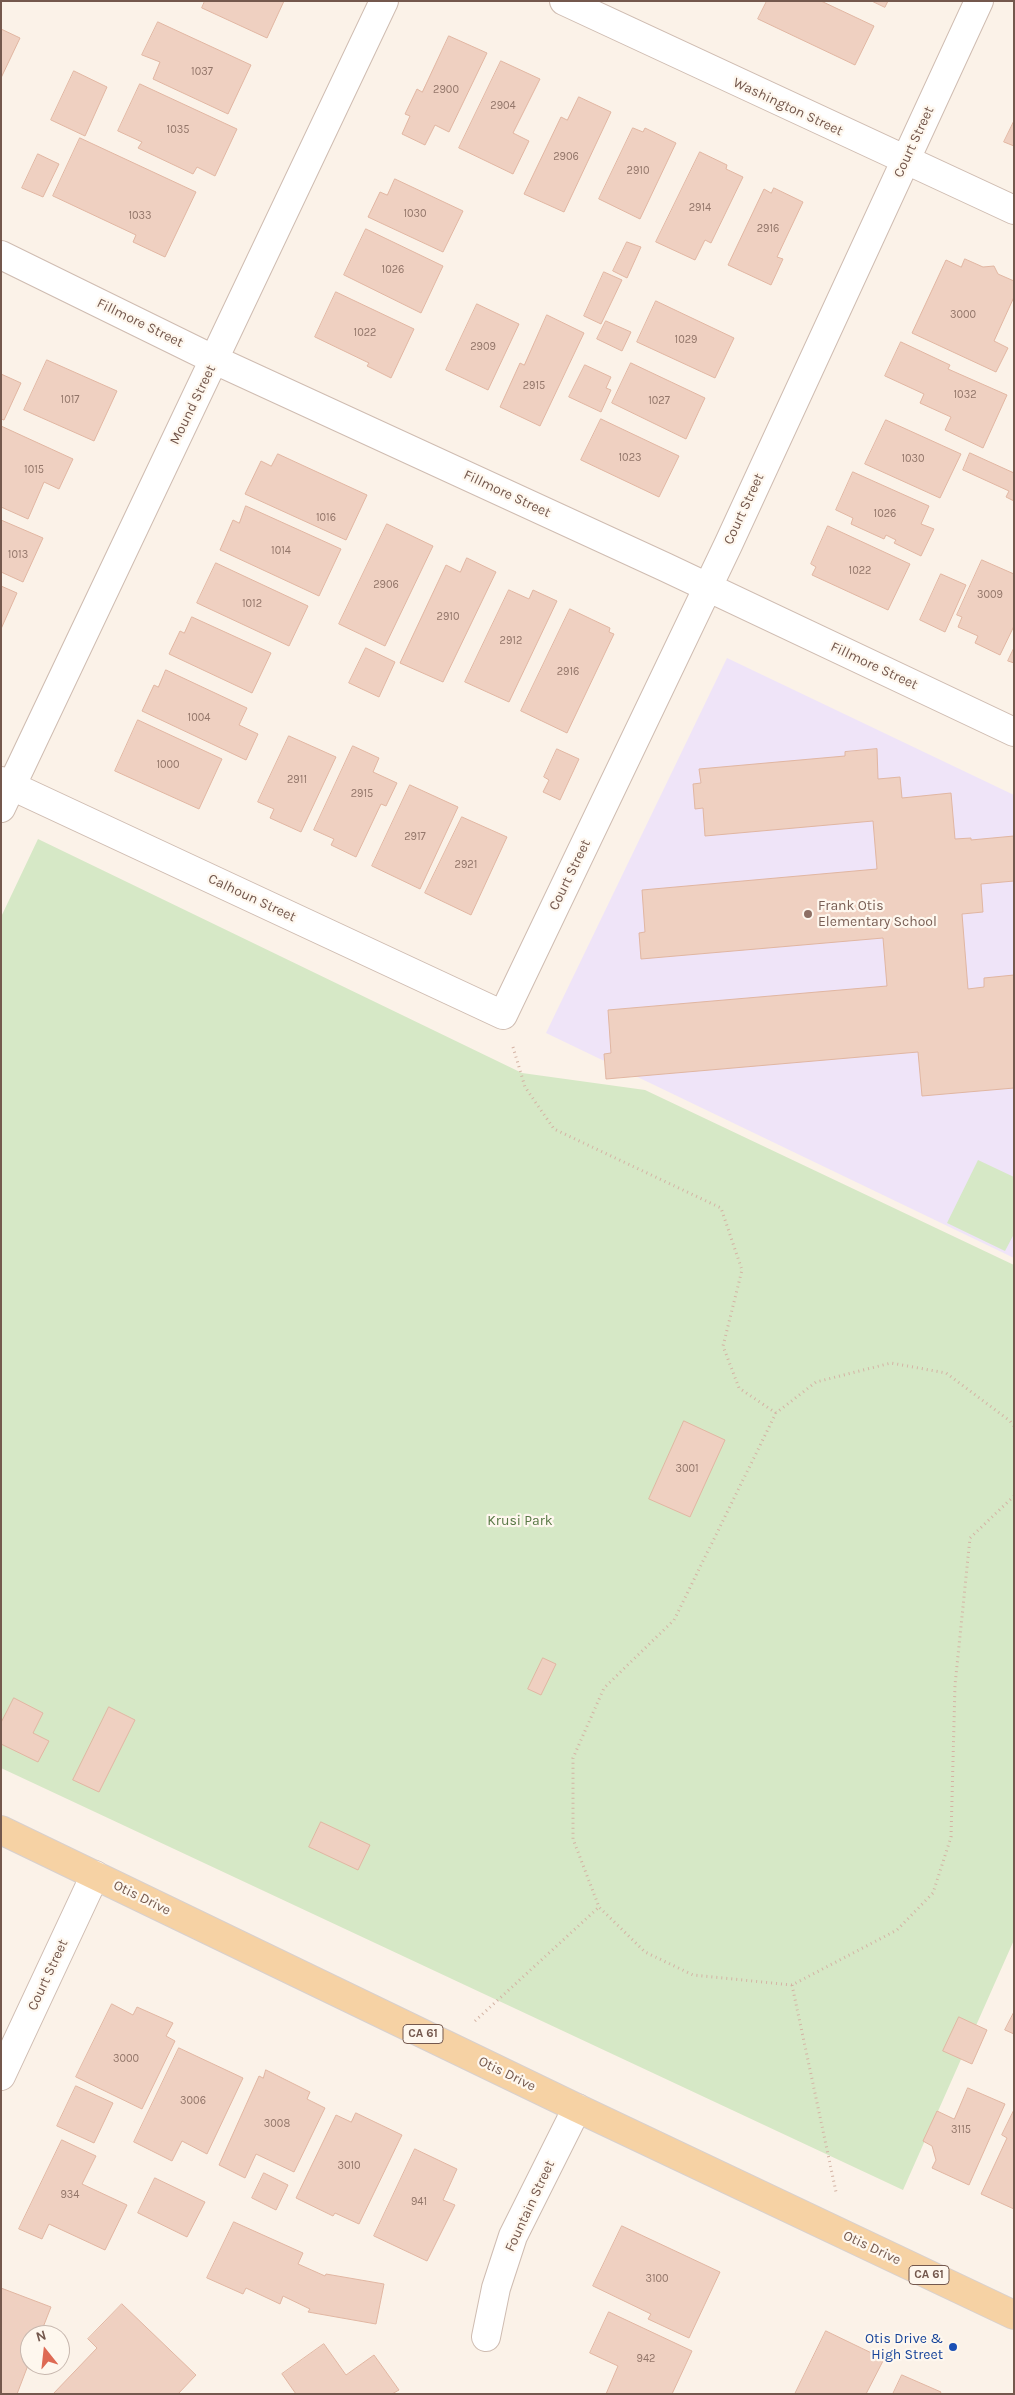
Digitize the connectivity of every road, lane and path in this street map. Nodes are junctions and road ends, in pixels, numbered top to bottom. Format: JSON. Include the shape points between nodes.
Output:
{"nodes":[{"id":1,"x":384,"y":1,"type":"edge"},
{"id":2,"x":564,"y":1,"type":"edge"},
{"id":3,"x":979,"y":1,"type":"edge"},
{"id":4,"x":905,"y":160,"type":"junction"},
{"id":5,"x":1014,"y":210,"type":"edge"},
{"id":6,"x":1,"y":255,"type":"edge"},
{"id":7,"x":215,"y":360,"type":"junction"},
{"id":8,"x":708,"y":587,"type":"junction"},
{"id":9,"x":1014,"y":732,"type":"edge"},
{"id":10,"x":5,"y":791,"type":"edge"},
{"id":11,"x":503,"y":1015,"type":"junction"},
{"id":12,"x":776,"y":1413,"type":"junction"},
{"id":13,"x":1014,"y":1426,"type":"edge"},
{"id":14,"x":1014,"y":1496,"type":"edge"},
{"id":15,"x":1,"y":1830,"type":"edge"},
{"id":16,"x":95,"y":1875,"type":"junction"},
{"id":17,"x":599,"y":1906,"type":"junction"},
{"id":18,"x":792,"y":1985,"type":"junction"},
{"id":19,"x":448,"y":2046,"type":"junction"},
{"id":20,"x":1,"y":2076,"type":"edge"},
{"id":21,"x":577,"y":2108,"type":"junction"},
{"id":22,"x":845,"y":2235,"type":"junction"},
{"id":23,"x":1014,"y":2315,"type":"edge"},
{"id":24,"x":486,"y":2337,"type":"dead end"}],
"edges":[{"from":1,"to":7,"type":"street","name":"Mound Street"},
{"from":2,"to":4,"type":"street","name":"Washington Street"},
{"from":3,"to":4,"type":"street","name":"Court Street"},
{"from":4,"to":5,"type":"street","name":"Washington Street"},
{"from":4,"to":8,"type":"street","name":"Court Street"},
{"from":6,"to":7,"type":"street","name":"Fillmore Street"},
{"from":7,"to":8,"type":"street","name":"Fillmore Street"},
{"from":7,"to":10,"type":"street","name":"Mound Street"},
{"from":8,"to":9,"type":"street","name":"Fillmore Street"},
{"from":8,"to":11,"type":"street","name":"Court Street"},
{"from":10,"to":11,"type":"street","name":"Calhoun Street"},
{"from":11,"to":12,"type":"path","via":[[525,1087],[554,1129],[721,1208],[742,1270],[723,1346],[739,1388]]},
{"from":12,"to":13,"type":"path","via":[[816,1382],[891,1363],[946,1373]]},
{"from":12,"to":17,"type":"path","via":[[674,1620],[604,1688],[573,1758],[573,1839]]},
{"from":14,"to":18,"type":"path","via":[[970,1538],[955,1684],[951,1837],[934,1894],[897,1930]]},
{"from":15,"to":16,"type":"main road","name":"Otis Drive","number":"CA 61"},
{"from":16,"to":19,"type":"main road","name":"Otis Drive","number":"CA 61"},
{"from":16,"to":20,"type":"street","name":"Court Street"},
{"from":17,"to":18,"type":"path","via":[[645,1952],[693,1976]]},
{"from":17,"to":19,"type":"path"},
{"from":18,"to":22,"type":"path"},
{"from":19,"to":21,"type":"main road","name":"Otis Drive","number":"CA 61"},
{"from":21,"to":22,"type":"main road","name":"Otis Drive","number":"CA 61"},
{"from":21,"to":24,"type":"street","name":"Fountain Street","via":[[513,2236],[496,2288]]},
{"from":22,"to":23,"type":"main road","name":"Otis Drive","number":"CA 61"}]}
